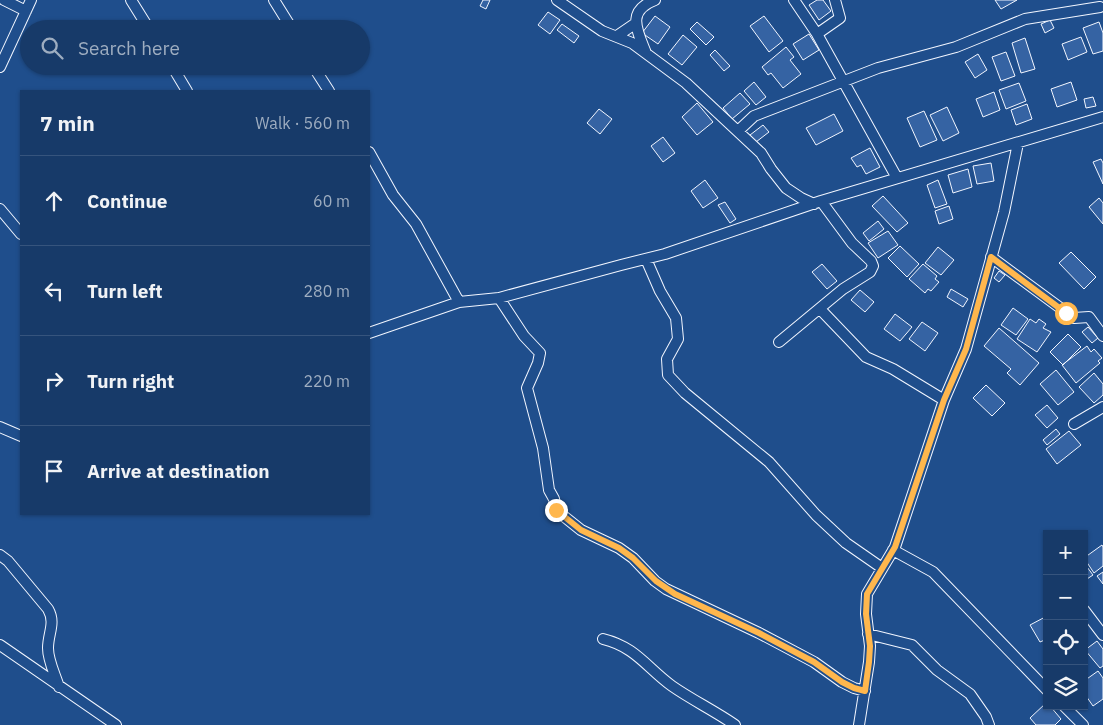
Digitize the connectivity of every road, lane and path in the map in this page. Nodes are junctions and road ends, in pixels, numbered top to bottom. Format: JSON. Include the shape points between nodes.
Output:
{"nodes":[{"id":1,"x":4,"y":0,"type":"edge"},
{"id":2,"x":31,"y":0,"type":"edge"},
{"id":3,"x":131,"y":0,"type":"edge"},
{"id":4,"x":274,"y":0,"type":"edge"},
{"id":5,"x":557,"y":0,"type":"edge"},
{"id":6,"x":655,"y":0,"type":"edge"},
{"id":7,"x":794,"y":0,"type":"edge"},
{"id":8,"x":835,"y":0,"type":"edge"},
{"id":9,"x":1100,"y":8,"type":"edge"},
{"id":10,"x":26,"y":11,"type":"junction"},
{"id":11,"x":22,"y":20,"type":"edge"},
{"id":12,"x":143,"y":20,"type":"edge"},
{"id":13,"x":286,"y":20,"type":"edge"},
{"id":14,"x":636,"y":23,"type":"junction"},
{"id":15,"x":20,"y":24,"type":"edge"},
{"id":16,"x":817,"y":34,"type":"junction"},
{"id":17,"x":617,"y":36,"type":"junction"},
{"id":18,"x":646,"y":53,"type":"junction"},
{"id":19,"x":0,"y":67,"type":"edge"},
{"id":20,"x":177,"y":75,"type":"edge"},
{"id":21,"x":319,"y":75,"type":"edge"},
{"id":22,"x":843,"y":82,"type":"junction"},
{"id":23,"x":186,"y":90,"type":"edge"},
{"id":24,"x":329,"y":90,"type":"edge"},
{"id":25,"x":1103,"y":117,"type":"edge"},
{"id":26,"x":738,"y":131,"type":"junction"},
{"id":27,"x":1018,"y":142,"type":"junction"},
{"id":28,"x":370,"y":154,"type":"edge"},
{"id":29,"x":898,"y":178,"type":"junction"},
{"id":30,"x":818,"y":202,"type":"junction"},
{"id":31,"x":0,"y":210,"type":"edge"},
{"id":32,"x":20,"y":233,"type":"edge"},
{"id":33,"x":991,"y":257,"type":"junction"},
{"id":34,"x":646,"y":259,"type":"junction"},
{"id":35,"x":499,"y":298,"type":"junction"},
{"id":36,"x":459,"y":302,"type":"junction"},
{"id":37,"x":820,"y":309,"type":"junction"},
{"id":38,"x":370,"y":333,"type":"edge"},
{"id":39,"x":1103,"y":336,"type":"edge"},
{"id":40,"x":779,"y":342,"type":"dead end"},
{"id":41,"x":944,"y":400,"type":"junction"},
{"id":42,"x":1103,"y":407,"type":"edge"},
{"id":43,"x":1074,"y":424,"type":"dead end"},
{"id":44,"x":0,"y":427,"type":"edge"},
{"id":45,"x":20,"y":436,"type":"edge"},
{"id":46,"x":893,"y":550,"type":"junction"},
{"id":47,"x":0,"y":555,"type":"edge"},
{"id":48,"x":882,"y":568,"type":"junction"},
{"id":49,"x":1088,"y":615,"type":"edge"},
{"id":50,"x":868,"y":634,"type":"junction"},
{"id":51,"x":1103,"y":635,"type":"edge"},
{"id":52,"x":603,"y":639,"type":"dead end"},
{"id":53,"x":0,"y":645,"type":"edge"},
{"id":54,"x":1043,"y":686,"type":"edge"},
{"id":55,"x":59,"y":687,"type":"junction"},
{"id":56,"x":865,"y":691,"type":"junction"},
{"id":57,"x":1068,"y":710,"type":"edge"},
{"id":58,"x":116,"y":725,"type":"edge"},
{"id":59,"x":735,"y":725,"type":"edge"},
{"id":60,"x":859,"y":725,"type":"edge"},
{"id":61,"x":989,"y":725,"type":"edge"},
{"id":62,"x":1083,"y":725,"type":"edge"}],
"edges":[{"from":1,"to":10,"type":"street"},
{"from":2,"to":10,"type":"street"},
{"from":3,"to":12,"type":"street"},
{"from":4,"to":13,"type":"street"},
{"from":5,"to":17,"type":"street","via":[[602,31]]},
{"from":6,"to":14,"type":"street","via":[[641,6]]},
{"from":7,"to":16,"type":"street"},
{"from":8,"to":16,"type":"street","via":[[840,18]]},
{"from":9,"to":22,"type":"street","via":[[1025,19],[956,47],[878,68]]},
{"from":10,"to":11,"type":"street"},
{"from":14,"to":17,"type":"street"},
{"from":14,"to":18,"type":"street"},
{"from":15,"to":19,"type":"street"},
{"from":16,"to":22,"type":"street"},
{"from":17,"to":18,"type":"street"},
{"from":18,"to":26,"type":"street","via":[[686,83]]},
{"from":20,"to":23,"type":"street"},
{"from":21,"to":24,"type":"street"},
{"from":22,"to":26,"type":"street","via":[[754,116]]},
{"from":22,"to":29,"type":"street"},
{"from":25,"to":27,"type":"street"},
{"from":26,"to":30,"type":"street","via":[[761,153],[786,188],[801,198]]},
{"from":27,"to":29,"type":"street"},
{"from":27,"to":33,"type":"street"},
{"from":28,"to":36,"type":"street","via":[[393,195],[416,224]]},
{"from":29,"to":30,"type":"street"},
{"from":30,"to":34,"type":"street"},
{"from":30,"to":37,"type":"street","via":[[872,266],[870,272]]},
{"from":31,"to":32,"type":"street"},
{"from":33,"to":39,"type":"street","via":[[1074,318],[1089,317]]},
{"from":33,"to":41,"type":"street","via":[[966,349]]},
{"from":34,"to":35,"type":"street"},
{"from":34,"to":48,"type":"street","via":[[676,318],[678,339],[668,359],[668,375],[685,394],[769,462],[846,543]]},
{"from":35,"to":36,"type":"street"},
{"from":35,"to":56,"type":"street","via":[[524,336],[540,353],[527,388],[543,448],[549,490],[560,515],[581,530],[619,548],[675,594],[759,633],[814,662],[842,682]]},
{"from":36,"to":38,"type":"street"},
{"from":37,"to":40,"type":"street"},
{"from":37,"to":41,"type":"street","via":[[866,357],[893,368]]},
{"from":41,"to":46,"type":"street"},
{"from":42,"to":43,"type":"street"},
{"from":44,"to":45,"type":"street"},
{"from":46,"to":48,"type":"street"},
{"from":46,"to":54,"type":"street","via":[[933,572]]},
{"from":47,"to":55,"type":"street","via":[[52,617],[48,649]]},
{"from":48,"to":50,"type":"street","via":[[867,594]]},
{"from":49,"to":51,"type":"street"},
{"from":50,"to":56,"type":"street"},
{"from":50,"to":61,"type":"street","via":[[912,645],[937,670],[970,694]]},
{"from":52,"to":59,"type":"street","via":[[617,642],[631,651],[670,684]]},
{"from":53,"to":55,"type":"street"},
{"from":55,"to":58,"type":"street"},
{"from":56,"to":60,"type":"street"},
{"from":57,"to":62,"type":"street"}]}
